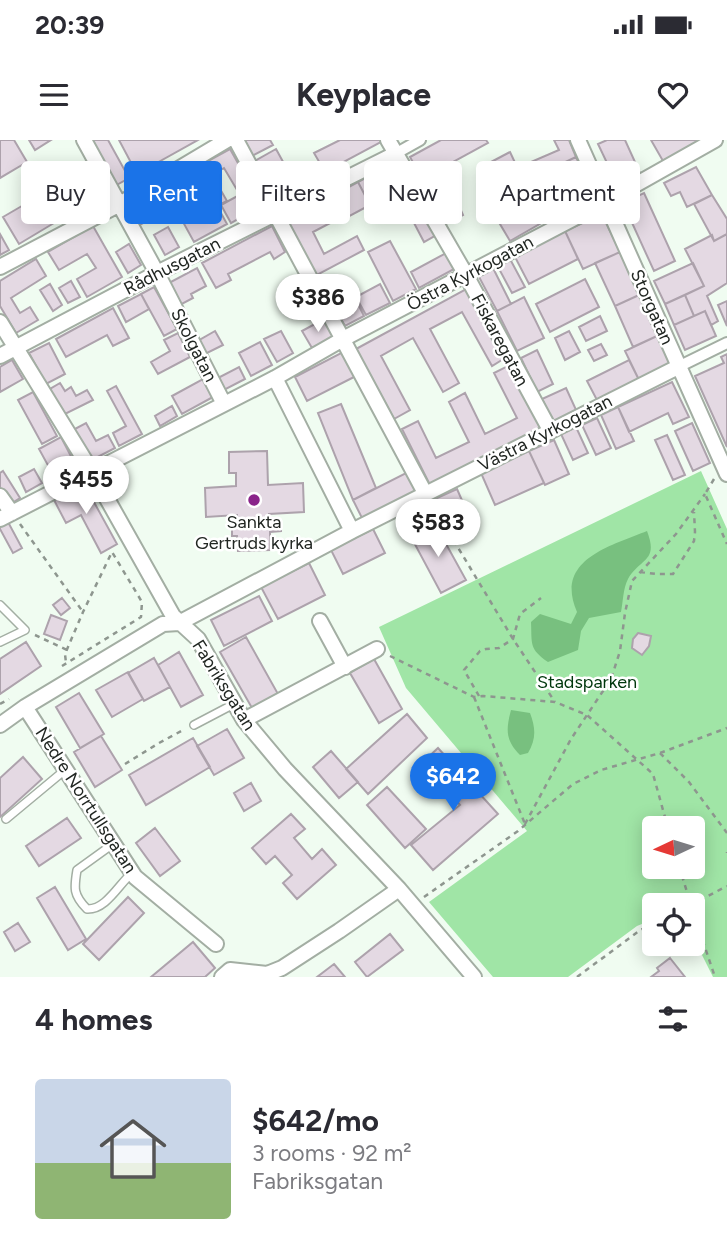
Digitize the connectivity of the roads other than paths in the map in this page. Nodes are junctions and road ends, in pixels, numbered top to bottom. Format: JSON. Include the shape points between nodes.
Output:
{"nodes":[{"id":1,"x":83,"y":140,"type":"edge"},
{"id":2,"x":227,"y":140,"type":"edge"},
{"id":3,"x":236,"y":140,"type":"edge"},
{"id":4,"x":388,"y":140,"type":"edge"},
{"id":5,"x":420,"y":140,"type":"edge"},
{"id":6,"x":578,"y":140,"type":"edge"},
{"id":7,"x":715,"y":140,"type":"edge"},
{"id":8,"x":395,"y":154,"type":"junction"},
{"id":9,"x":247,"y":161,"type":"edge"},
{"id":10,"x":587,"y":161,"type":"edge"},
{"id":11,"x":350,"y":177,"type":"edge"},
{"id":12,"x":640,"y":182,"type":"edge"},
{"id":13,"x":118,"y":205,"type":"junction"},
{"id":14,"x":256,"y":224,"type":"edge"},
{"id":15,"x":281,"y":224,"type":"edge"},
{"id":16,"x":563,"y":224,"type":"edge"},
{"id":17,"x":615,"y":224,"type":"edge"},
{"id":18,"x":0,"y":267,"type":"edge"},
{"id":19,"x":157,"y":273,"type":"junction"},
{"id":20,"x":466,"y":275,"type":"junction"},
{"id":21,"x":0,"y":322,"type":"edge"},
{"id":22,"x":343,"y":339,"type":"junction"},
{"id":23,"x":727,"y":343,"type":"edge"},
{"id":24,"x":15,"y":348,"type":"junction"},
{"id":25,"x":0,"y":356,"type":"edge"},
{"id":26,"x":678,"y":367,"type":"junction"},
{"id":27,"x":275,"y":378,"type":"junction"},
{"id":28,"x":224,"y":404,"type":"junction"},
{"id":29,"x":550,"y":430,"type":"junction"},
{"id":30,"x":725,"y":469,"type":"edge"},
{"id":31,"x":92,"y":472,"type":"junction"},
{"id":32,"x":425,"y":493,"type":"junction"},
{"id":33,"x":0,"y":496,"type":"edge"},
{"id":34,"x":6,"y":516,"type":"edge"},
{"id":35,"x":352,"y":531,"type":"junction"},
{"id":36,"x":0,"y":605,"type":"edge"},
{"id":37,"x":320,"y":621,"type":"dead end"},
{"id":38,"x":179,"y":623,"type":"junction"},
{"id":39,"x":0,"y":642,"type":"edge"},
{"id":40,"x":377,"y":649,"type":"road end"},
{"id":41,"x":345,"y":667,"type":"junction"},
{"id":42,"x":234,"y":704,"type":"junction"},
{"id":43,"x":25,"y":707,"type":"junction"},
{"id":44,"x":244,"y":720,"type":"junction"},
{"id":45,"x":0,"y":725,"type":"edge"},
{"id":46,"x":194,"y":725,"type":"road end"},
{"id":47,"x":65,"y":769,"type":"junction"},
{"id":48,"x":6,"y":819,"type":"dead end"},
{"id":49,"x":113,"y":844,"type":"junction"},
{"id":50,"x":132,"y":873,"type":"junction"},
{"id":51,"x":399,"y":889,"type":"junction"},
{"id":52,"x":216,"y":944,"type":"dead end"},
{"id":53,"x":268,"y":976,"type":"edge"},
{"id":54,"x":222,"y":977,"type":"edge"},
{"id":55,"x":474,"y":977,"type":"edge"}],
"edges":[{"from":1,"to":13,"type":"street","name":"Skolgatan"},
{"from":2,"to":13,"type":"street"},
{"from":3,"to":9,"type":"street"},
{"from":4,"to":8,"type":"street","name":"Fiskaregatan"},
{"from":5,"to":8,"type":"street","name":"Rådhusgatan"},
{"from":6,"to":10,"type":"street","name":"Storgatan"},
{"from":7,"to":12,"type":"street","name":"Östra Kyrkogatan"},
{"from":8,"to":11,"type":"street","name":"Rådhusgatan"},
{"from":8,"to":20,"type":"street","name":"Fiskaregatan"},
{"from":13,"to":18,"type":"street"},
{"from":13,"to":19,"type":"street","name":"Skolgatan"},
{"from":14,"to":19,"type":"street","name":"Rådhusgatan"},
{"from":15,"to":22,"type":"street"},
{"from":16,"to":20,"type":"street","name":"Östra Kyrkogatan"},
{"from":17,"to":26,"type":"street","name":"Storgatan"},
{"from":19,"to":24,"type":"street","name":"Rådhusgatan"},
{"from":19,"to":28,"type":"street","name":"Skolgatan"},
{"from":20,"to":22,"type":"street","name":"Östra Kyrkogatan"},
{"from":20,"to":29,"type":"street","name":"Fiskaregatan"},
{"from":21,"to":24,"type":"street","name":"Fabriksgatan"},
{"from":22,"to":27,"type":"street","name":"Östra Kyrkogatan"},
{"from":22,"to":32,"type":"street"},
{"from":23,"to":26,"type":"street","name":"Västra Kyrkogatan"},
{"from":24,"to":25,"type":"street","name":"Rådhusgatan"},
{"from":24,"to":31,"type":"street","name":"Fabriksgatan"},
{"from":26,"to":29,"type":"street","name":"Västra Kyrkogatan"},
{"from":26,"to":30,"type":"street","name":"Storgatan"},
{"from":27,"to":28,"type":"street","name":"Östra Kyrkogatan"},
{"from":27,"to":35,"type":"street"},
{"from":28,"to":31,"type":"street","name":"Östra Kyrkogatan"},
{"from":29,"to":32,"type":"street","name":"Västra Kyrkogatan"},
{"from":31,"to":34,"type":"street","name":"Östra Kyrkogatan"},
{"from":31,"to":38,"type":"street","name":"Fabriksgatan"},
{"from":32,"to":35,"type":"street","name":"Västra Kyrkogatan"},
{"from":33,"to":34,"type":"street"},
{"from":35,"to":38,"type":"street","name":"Västra Kyrkogatan"},
{"from":36,"to":39,"type":"lane","via":[[25,630]]},
{"from":37,"to":41,"type":"street"},
{"from":38,"to":42,"type":"street","name":"Fabriksgatan","via":[[198,639]]},
{"from":38,"to":43,"type":"street","name":"Västra Kyrkogatan","via":[[163,624]]},
{"from":40,"to":41,"type":"street"},
{"from":41,"to":44,"type":"street"},
{"from":42,"to":44,"type":"street","name":"Fabriksgatan"},
{"from":42,"to":46,"type":"lane"},
{"from":43,"to":45,"type":"street","name":"Västra Kyrkogatan"},
{"from":43,"to":47,"type":"street","name":"Nedre Norrtullsgatan"},
{"from":44,"to":51,"type":"street","name":"Fabriksgatan"},
{"from":47,"to":48,"type":"lane"},
{"from":47,"to":49,"type":"street","name":"Nedre Norrtullsgatan"},
{"from":49,"to":50,"type":"street","name":"Nedre Norrtullsgatan"},
{"from":49,"to":50,"type":"lane","via":[[77,870],[74,889],[81,903],[87,909],[101,905]]},
{"from":50,"to":52,"type":"street","name":"Nedre Norrtullsgatan"},
{"from":51,"to":53,"type":"street"},
{"from":51,"to":55,"type":"street","name":"Fabriksgatan"},
{"from":53,"to":54,"type":"street","via":[[230,970]]}]}
